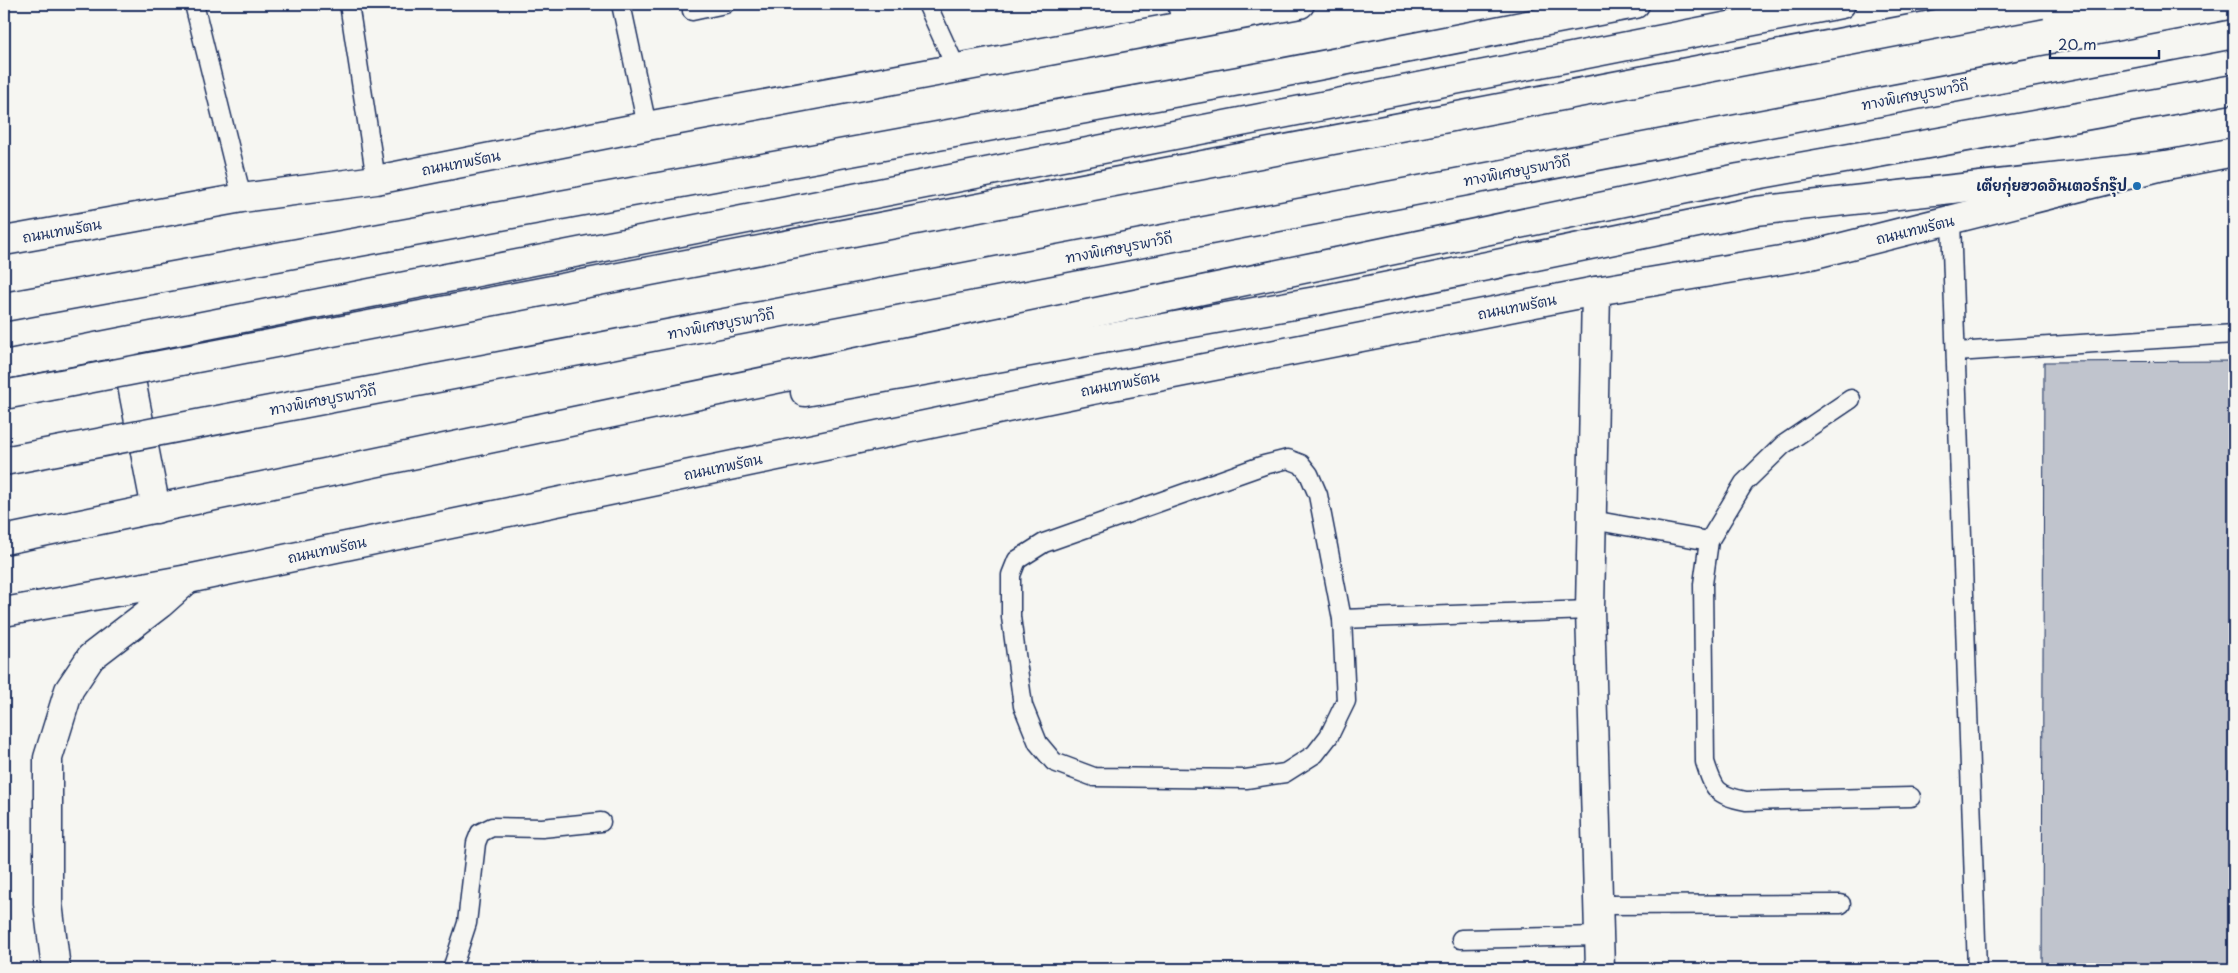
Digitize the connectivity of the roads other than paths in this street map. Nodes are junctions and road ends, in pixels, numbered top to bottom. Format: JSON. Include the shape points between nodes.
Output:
{"nodes":[{"id":1,"x":194,"y":4,"type":"edge"},
{"id":2,"x":349,"y":4,"type":"edge"},
{"id":3,"x":620,"y":4,"type":"edge"},
{"id":4,"x":725,"y":4,"type":"edge"},
{"id":5,"x":927,"y":4,"type":"edge"},
{"id":6,"x":1300,"y":4,"type":"edge"},
{"id":7,"x":1635,"y":4,"type":"edge"},
{"id":8,"x":1840,"y":4,"type":"edge"},
{"id":9,"x":2041,"y":4,"type":"edge"},
{"id":10,"x":692,"y":11,"type":"dead end"},
{"id":11,"x":1179,"y":15,"type":"edge"},
{"id":12,"x":2234,"y":34,"type":"edge"},
{"id":13,"x":957,"y":70,"type":"junction"},
{"id":14,"x":2234,"y":90,"type":"edge"},
{"id":15,"x":647,"y":126,"type":"junction"},
{"id":16,"x":2234,"y":152,"type":"edge"},
{"id":17,"x":2167,"y":165,"type":"junction"},
{"id":18,"x":376,"y":180,"type":"junction"},
{"id":19,"x":242,"y":198,"type":"junction"},
{"id":20,"x":1951,"y":221,"type":"junction"},
{"id":21,"x":4,"y":241,"type":"edge"},
{"id":22,"x":1596,"y":291,"type":"junction"},
{"id":23,"x":4,"y":308,"type":"edge"},
{"id":24,"x":2234,"y":334,"type":"edge"},
{"id":25,"x":123,"y":342,"type":"junction"},
{"id":26,"x":1956,"y":352,"type":"junction"},
{"id":27,"x":4,"y":366,"type":"edge"},
{"id":28,"x":4,"y":395,"type":"edge"},
{"id":29,"x":1851,"y":399,"type":"dead end"},
{"id":30,"x":4,"y":461,"type":"edge"},
{"id":31,"x":156,"y":509,"type":"junction"},
{"id":32,"x":1592,"y":520,"type":"junction"},
{"id":33,"x":4,"y":541,"type":"edge"},
{"id":34,"x":1709,"y":541,"type":"junction"},
{"id":35,"x":188,"y":579,"type":"junction"},
{"id":36,"x":1590,"y":610,"type":"junction"},
{"id":37,"x":4,"y":612,"type":"edge"},
{"id":38,"x":1342,"y":620,"type":"junction"},
{"id":39,"x":1911,"y":797,"type":"dead end"},
{"id":40,"x":601,"y":822,"type":"dead end"},
{"id":41,"x":1841,"y":904,"type":"dead end"},
{"id":42,"x":1598,"y":905,"type":"junction"},
{"id":43,"x":1599,"y":936,"type":"junction"},
{"id":44,"x":1461,"y":939,"type":"dead end"},
{"id":45,"x":56,"y":969,"type":"edge"},
{"id":46,"x":456,"y":969,"type":"edge"},
{"id":47,"x":1600,"y":969,"type":"edge"},
{"id":48,"x":1977,"y":969,"type":"edge"}],
"edges":[{"from":1,"to":19,"type":"lane"},
{"from":2,"to":18,"type":"lane"},
{"from":3,"to":15,"type":"lane"},
{"from":4,"to":10,"type":"lane"},
{"from":5,"to":13,"type":"lane"},
{"from":6,"to":11,"type":"main road","name":"ถนนเทพรัตน"},
{"from":7,"to":23,"type":"main road","via":[[1266,76]]},
{"from":8,"to":25,"type":"main road"},
{"from":9,"to":28,"type":"main road","bridge":true},
{"from":11,"to":13,"type":"main road","name":"ถนนเทพรัตน"},
{"from":12,"to":30,"type":"main road","name":"ทางพิเศษบูรพาวิถี","bridge":true},
{"from":13,"to":15,"type":"main road","name":"ถนนเทพรัตน"},
{"from":14,"to":31,"type":"main road","via":[[1739,178]]},
{"from":15,"to":18,"type":"main road","name":"ถนนเทพรัตน"},
{"from":16,"to":17,"type":"main road","name":"ถนนเทพรัตน"},
{"from":17,"to":20,"type":"main road","name":"ถนนเทพรัตน"},
{"from":17,"to":33,"type":"main road","via":[[1756,211],[1316,300],[348,474]]},
{"from":18,"to":19,"type":"main road","name":"ถนนเทพรัตน"},
{"from":19,"to":21,"type":"main road","name":"ถนนเทพรัตน"},
{"from":20,"to":22,"type":"main road","name":"ถนนเทพรัตน","via":[[1811,255]]},
{"from":20,"to":26,"type":"lane"},
{"from":22,"to":32,"type":"main road"},
{"from":22,"to":35,"type":"main road","name":"ถนนเทพรัตน","via":[[1107,386]]},
{"from":24,"to":26,"type":"lane"},
{"from":25,"to":27,"type":"main road"},
{"from":25,"to":31,"type":"main road"},
{"from":26,"to":48,"type":"lane"},
{"from":29,"to":34,"type":"lane","via":[[1784,445],[1744,483]]},
{"from":31,"to":33,"type":"main road"},
{"from":32,"to":34,"type":"lane"},
{"from":32,"to":36,"type":"main road"},
{"from":34,"to":39,"type":"lane","via":[[1704,584],[1705,762],[1712,785],[1726,797],[1746,801]]},
{"from":35,"to":37,"type":"main road","name":"ถนนเทพรัตน"},
{"from":35,"to":45,"type":"main road","via":[[91,657],[69,690],[48,758],[48,903]]},
{"from":36,"to":38,"type":"lane"},
{"from":36,"to":42,"type":"main road"},
{"from":38,"to":38,"type":"lane","via":[[1318,495],[1301,464],[1288,459],[1044,543],[1017,560],[1011,574],[1011,617],[1023,706],[1038,743],[1054,762],[1094,777],[1246,779],[1284,772],[1315,754],[1330,736],[1346,701]]},
{"from":40,"to":46,"type":"lane","via":[[542,828],[492,827],[480,833],[476,843],[467,923]]},
{"from":41,"to":42,"type":"lane"},
{"from":42,"to":43,"type":"main road"},
{"from":43,"to":44,"type":"lane"},
{"from":43,"to":47,"type":"main road"}]}
